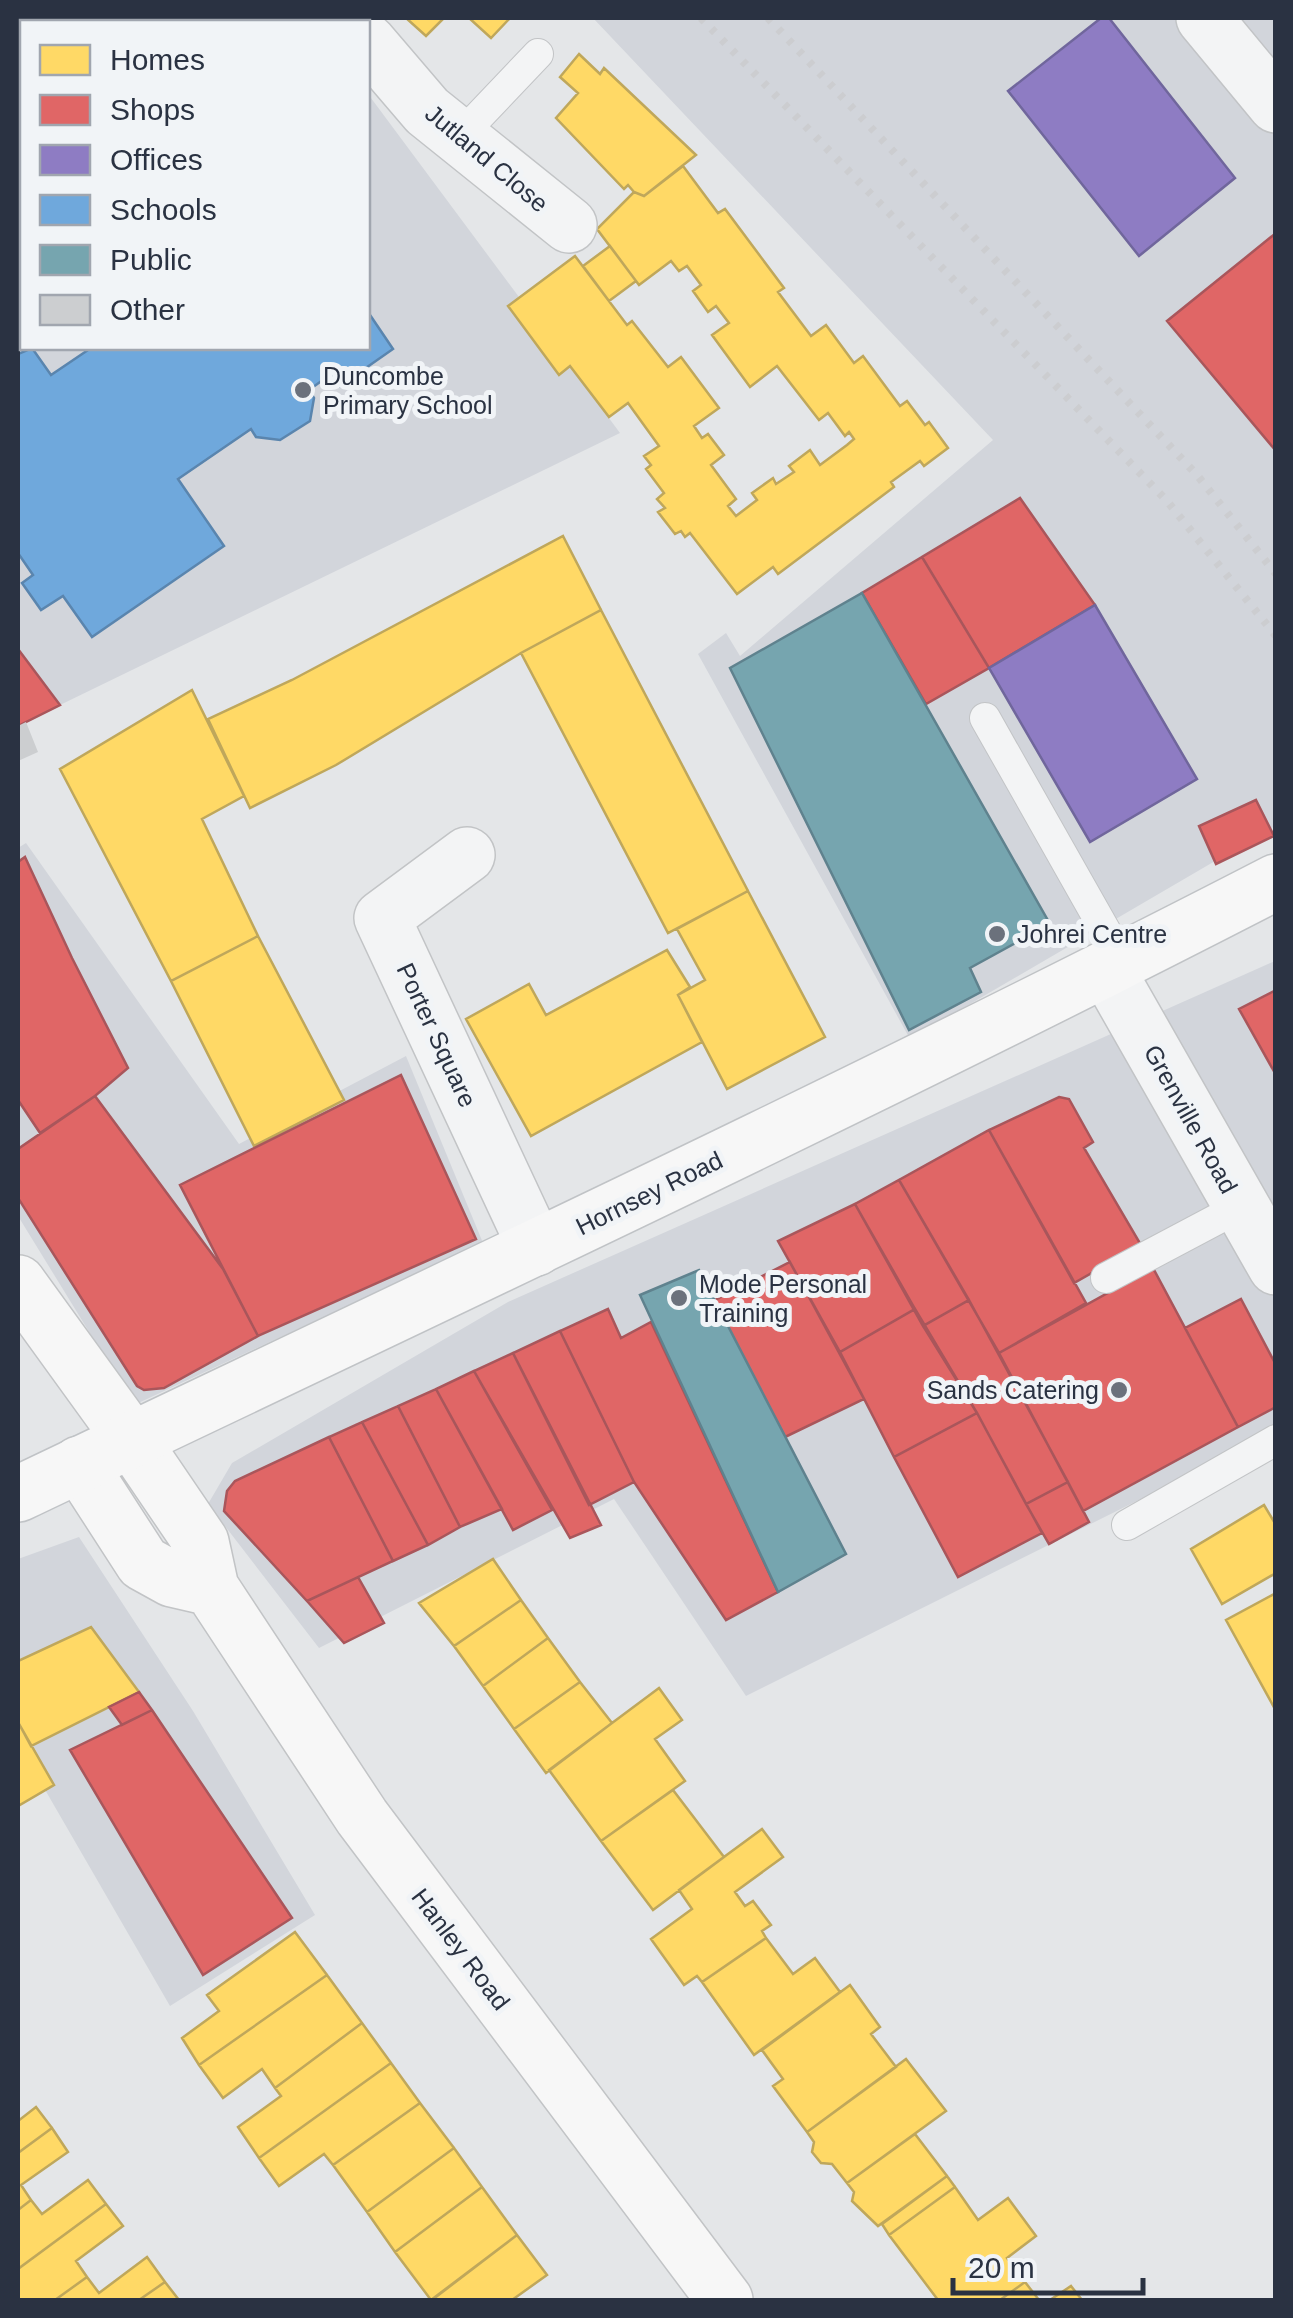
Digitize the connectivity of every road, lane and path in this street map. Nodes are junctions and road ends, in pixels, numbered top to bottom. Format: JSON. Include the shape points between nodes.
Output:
{"nodes":[{"id":1,"x":1204,"y":18,"type":"edge"},
{"id":2,"x":370,"y":44,"type":"edge"},
{"id":3,"x":538,"y":54,"type":"dead end"},
{"id":4,"x":1276,"y":105,"type":"edge"},
{"id":5,"x":460,"y":137,"type":"junction"},
{"id":6,"x":569,"y":225,"type":"dead end"},
{"id":7,"x":985,"y":718,"type":"dead end"},
{"id":8,"x":468,"y":855,"type":"dead end"},
{"id":9,"x":1276,"y":882,"type":"edge"},
{"id":10,"x":1115,"y":966,"type":"junction"},
{"id":11,"x":1240,"y":1207,"type":"junction"},
{"id":12,"x":536,"y":1248,"type":"junction"},
{"id":13,"x":1276,"y":1267,"type":"edge"},
{"id":14,"x":1106,"y":1278,"type":"dead end"},
{"id":15,"x":18,"y":1283,"type":"edge"},
{"id":16,"x":131,"y":1439,"type":"junction"},
{"id":17,"x":1276,"y":1440,"type":"edge"},
{"id":18,"x":79,"y":1464,"type":"junction"},
{"id":19,"x":18,"y":1494,"type":"edge"},
{"id":20,"x":1127,"y":1526,"type":"dead end"},
{"id":21,"x":212,"y":1588,"type":"junction"},
{"id":22,"x":725,"y":2300,"type":"edge"}],
"edges":[{"from":1,"to":4,"type":"street"},
{"from":2,"to":5,"type":"street","name":"Jutland Close","via":[[427,111]]},
{"from":3,"to":5,"type":"lane"},
{"from":5,"to":6,"type":"street","name":"Jutland Close"},
{"from":7,"to":10,"type":"lane"},
{"from":8,"to":12,"type":"street","name":"Porter Square","via":[[382,918]]},
{"from":9,"to":10,"type":"street","name":"Hornsey Road"},
{"from":10,"to":11,"type":"street","name":"Grenville Road"},
{"from":10,"to":12,"type":"street","name":"Hornsey Road"},
{"from":11,"to":13,"type":"street","name":"Grenville Road"},
{"from":11,"to":14,"type":"lane"},
{"from":12,"to":16,"type":"street","name":"Hornsey Road"},
{"from":15,"to":16,"type":"street","name":"Hanley Road"},
{"from":16,"to":18,"type":"street","name":"Hornsey Road"},
{"from":16,"to":21,"type":"street","name":"Hanley Road","via":[[201,1542]]},
{"from":17,"to":20,"type":"lane"},
{"from":18,"to":19,"type":"street","name":"Hornsey Road"},
{"from":18,"to":21,"type":"street","via":[[143,1563],[172,1579]]},
{"from":21,"to":22,"type":"street","name":"Hanley Road","via":[[362,1816]]}]}
